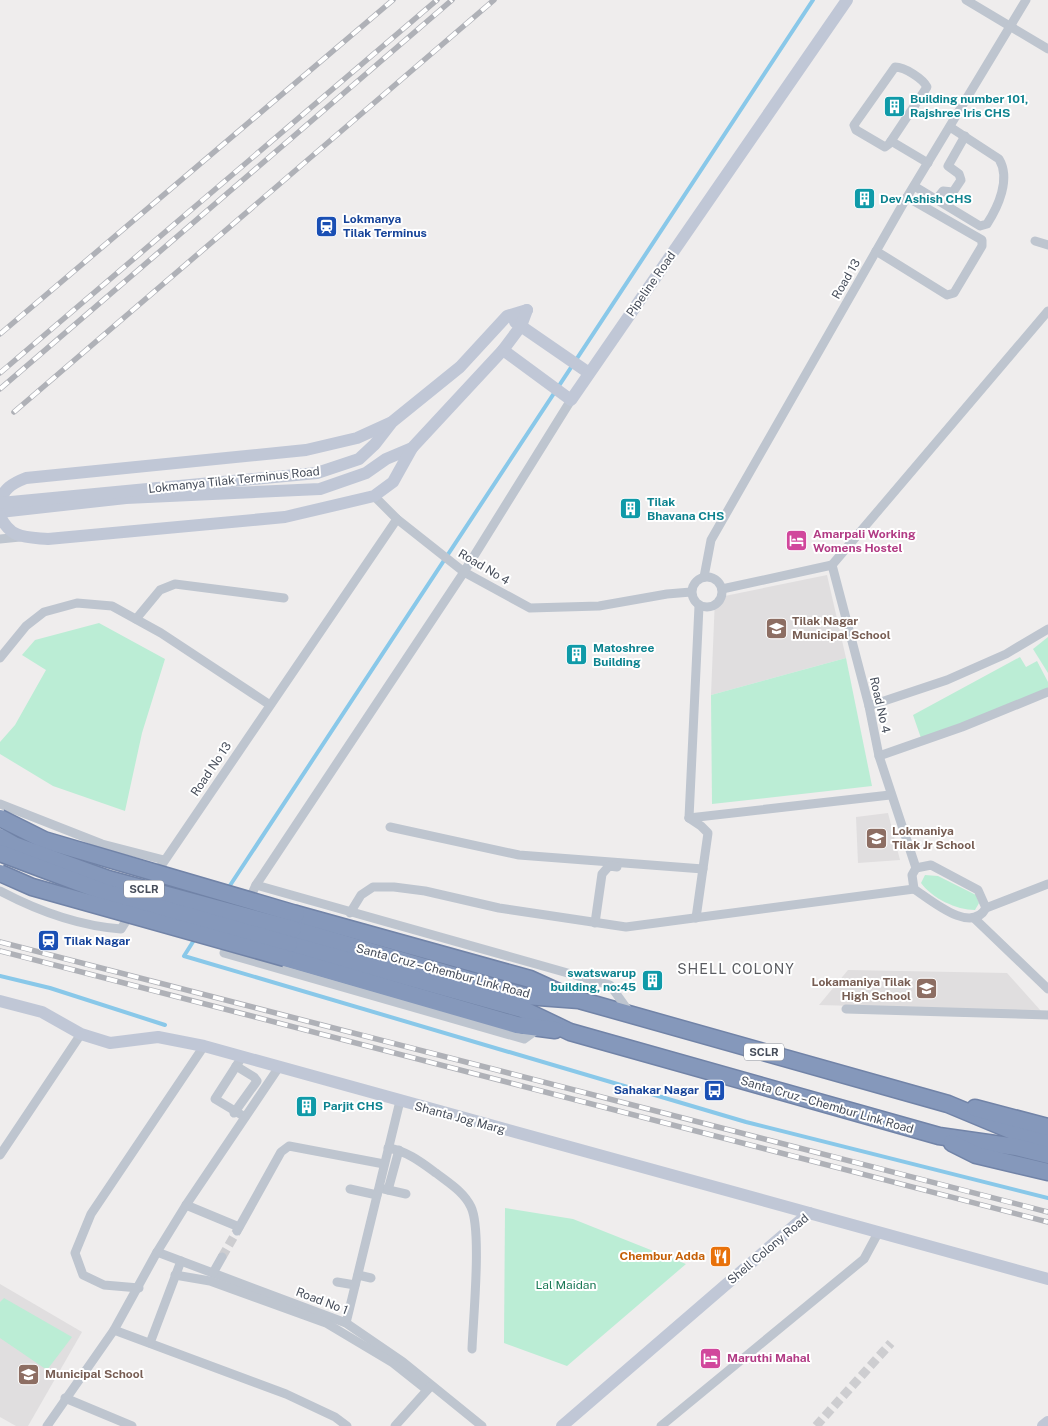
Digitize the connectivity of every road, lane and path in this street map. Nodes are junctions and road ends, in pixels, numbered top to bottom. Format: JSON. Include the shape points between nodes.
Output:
{"nodes":[{"id":1,"x":847,"y":0,"type":"edge"},
{"id":2,"x":966,"y":0,"type":"edge"},
{"id":3,"x":1026,"y":0,"type":"edge"},
{"id":4,"x":1010,"y":26,"type":"junction"},
{"id":5,"x":1048,"y":49,"type":"edge"},
{"id":6,"x":950,"y":126,"type":"junction"},
{"id":7,"x":965,"y":136,"type":"junction"},
{"id":8,"x":891,"y":142,"type":"junction"},
{"id":9,"x":928,"y":163,"type":"junction"},
{"id":10,"x":914,"y":186,"type":"junction"},
{"id":11,"x":907,"y":197,"type":"junction"},
{"id":12,"x":936,"y":200,"type":"junction"},
{"id":13,"x":1036,"y":241,"type":"dead end"},
{"id":14,"x":1048,"y":245,"type":"edge"},
{"id":15,"x":876,"y":251,"type":"junction"},
{"id":16,"x":1048,"y":311,"type":"edge"},
{"id":17,"x":506,"y":316,"type":"junction"},
{"id":18,"x":521,"y":326,"type":"junction"},
{"id":19,"x":503,"y":350,"type":"junction"},
{"id":20,"x":590,"y":374,"type":"junction"},
{"id":21,"x":571,"y":400,"type":"junction"},
{"id":22,"x":392,"y":422,"type":"junction"},
{"id":23,"x":412,"y":448,"type":"junction"},
{"id":24,"x":374,"y":496,"type":"junction"},
{"id":25,"x":0,"y":503,"type":"edge"},
{"id":26,"x":0,"y":512,"type":"edge"},
{"id":27,"x":0,"y":516,"type":"edge"},
{"id":28,"x":397,"y":519,"type":"junction"},
{"id":29,"x":20,"y":537,"type":"junction"},
{"id":30,"x":0,"y":539,"type":"edge"},
{"id":31,"x":832,"y":565,"type":"junction"},
{"id":32,"x":461,"y":570,"type":"junction"},
{"id":33,"x":704,"y":577,"type":"junction"},
{"id":34,"x":722,"y":589,"type":"junction"},
{"id":35,"x":691,"y":592,"type":"junction"},
{"id":36,"x":284,"y":598,"type":"dead end"},
{"id":37,"x":699,"y":606,"type":"junction"},
{"id":38,"x":136,"y":619,"type":"junction"},
{"id":39,"x":1048,"y":629,"type":"edge"},
{"id":40,"x":1,"y":654,"type":"edge"},
{"id":41,"x":1048,"y":692,"type":"edge"},
{"id":42,"x":270,"y":704,"type":"junction"},
{"id":43,"x":869,"y":706,"type":"junction"},
{"id":44,"x":879,"y":756,"type":"junction"},
{"id":45,"x":890,"y":796,"type":"junction"},
{"id":46,"x":0,"y":804,"type":"edge"},
{"id":47,"x":0,"y":818,"type":"edge"},
{"id":48,"x":689,"y":818,"type":"junction"},
{"id":49,"x":390,"y":827,"type":"dead end"},
{"id":50,"x":0,"y":837,"type":"edge"},
{"id":51,"x":0,"y":853,"type":"edge"},
{"id":52,"x":164,"y":860,"type":"junction"},
{"id":53,"x":916,"y":868,"type":"junction"},
{"id":54,"x":702,"y":871,"type":"junction"},
{"id":55,"x":0,"y":873,"type":"edge"},
{"id":56,"x":1048,"y":884,"type":"edge"},
{"id":57,"x":256,"y":885,"type":"junction"},
{"id":58,"x":914,"y":889,"type":"junction"},
{"id":59,"x":0,"y":891,"type":"edge"},
{"id":60,"x":986,"y":908,"type":"junction"},
{"id":61,"x":350,"y":913,"type":"junction"},
{"id":62,"x":696,"y":918,"type":"junction"},
{"id":63,"x":975,"y":919,"type":"junction"},
{"id":64,"x":595,"y":922,"type":"junction"},
{"id":65,"x":291,"y":936,"type":"junction"},
{"id":66,"x":1048,"y":989,"type":"edge"},
{"id":67,"x":0,"y":1001,"type":"edge"},
{"id":68,"x":846,"y":1009,"type":"dead end"},
{"id":69,"x":631,"y":1015,"type":"junction"},
{"id":70,"x":1048,"y":1015,"type":"edge"},
{"id":71,"x":539,"y":1028,"type":"junction"},
{"id":72,"x":570,"y":1032,"type":"junction"},
{"id":73,"x":81,"y":1034,"type":"junction"},
{"id":74,"x":204,"y":1046,"type":"junction"},
{"id":75,"x":239,"y":1061,"type":"junction"},
{"id":76,"x":279,"y":1067,"type":"junction"},
{"id":77,"x":400,"y":1101,"type":"junction"},
{"id":78,"x":948,"y":1104,"type":"junction"},
{"id":79,"x":234,"y":1113,"type":"junction"},
{"id":80,"x":245,"y":1117,"type":"junction"},
{"id":81,"x":1048,"y":1127,"type":"edge"},
{"id":82,"x":939,"y":1136,"type":"junction"},
{"id":83,"x":1048,"y":1141,"type":"edge"},
{"id":84,"x":388,"y":1148,"type":"junction"},
{"id":85,"x":399,"y":1150,"type":"junction"},
{"id":86,"x":0,"y":1154,"type":"edge"},
{"id":87,"x":1048,"y":1155,"type":"edge"},
{"id":88,"x":384,"y":1164,"type":"junction"},
{"id":89,"x":1048,"y":1172,"type":"edge"},
{"id":90,"x":350,"y":1189,"type":"dead end"},
{"id":91,"x":381,"y":1191,"type":"junction"},
{"id":92,"x":406,"y":1194,"type":"dead end"},
{"id":93,"x":186,"y":1205,"type":"junction"},
{"id":94,"x":809,"y":1213,"type":"junction"},
{"id":95,"x":878,"y":1233,"type":"junction"},
{"id":96,"x":157,"y":1252,"type":"junction"},
{"id":97,"x":222,"y":1256,"type":"tunnel mouth"},
{"id":98,"x":181,"y":1261,"type":"junction"},
{"id":99,"x":213,"y":1273,"type":"junction"},
{"id":100,"x":175,"y":1275,"type":"junction"},
{"id":101,"x":358,"y":1275,"type":"junction"},
{"id":102,"x":371,"y":1278,"type":"dead end"},
{"id":103,"x":1048,"y":1279,"type":"edge"},
{"id":104,"x":337,"y":1282,"type":"dead end"},
{"id":105,"x":355,"y":1285,"type":"junction"},
{"id":106,"x":138,"y":1288,"type":"junction"},
{"id":107,"x":346,"y":1323,"type":"junction"},
{"id":108,"x":114,"y":1330,"type":"junction"},
{"id":109,"x":150,"y":1343,"type":"junction"},
{"id":110,"x":472,"y":1350,"type":"dead end"},
{"id":111,"x":430,"y":1388,"type":"junction"},
{"id":112,"x":65,"y":1398,"type":"junction"},
{"id":113,"x":1048,"y":1422,"type":"edge"},
{"id":114,"x":47,"y":1426,"type":"edge"},
{"id":115,"x":132,"y":1426,"type":"edge"},
{"id":116,"x":347,"y":1426,"type":"edge"},
{"id":117,"x":395,"y":1426,"type":"edge"},
{"id":118,"x":482,"y":1426,"type":"edge"},
{"id":119,"x":562,"y":1426,"type":"edge"},
{"id":120,"x":661,"y":1426,"type":"edge"},
{"id":121,"x":1043,"y":1426,"type":"edge"}],
"edges":[{"from":1,"to":20,"type":"street","name":"Pipeline Road"},
{"from":2,"to":4,"type":"street"},
{"from":3,"to":4,"type":"street","name":"Road 13"},
{"from":4,"to":5,"type":"street"},
{"from":4,"to":6,"type":"street","name":"Road 13"},
{"from":6,"to":7,"type":"street"},
{"from":6,"to":9,"type":"street","name":"Road 13"},
{"from":7,"to":12,"type":"street","via":[[948,166],[959,174],[961,180],[953,192],[943,191]]},
{"from":7,"to":12,"type":"street","via":[[1002,162],[999,205],[987,224],[980,226]]},
{"from":8,"to":8,"type":"street","via":[[885,146],[856,130],[854,125],[893,69],[898,67],[927,87]]},
{"from":8,"to":9,"type":"street"},
{"from":9,"to":10,"type":"street","name":"Road 13"},
{"from":10,"to":11,"type":"street","name":"Road 13"},
{"from":10,"to":12,"type":"street"},
{"from":11,"to":15,"type":"street","name":"Road 13"},
{"from":11,"to":15,"type":"street","via":[[982,240],[982,246],[954,293],[947,295]]},
{"from":13,"to":14,"type":"street"},
{"from":15,"to":33,"type":"street","name":"Road 13","via":[[711,540]]},
{"from":16,"to":31,"type":"street"},
{"from":17,"to":18,"type":"street"},
{"from":17,"to":18,"type":"street","name":"Lokmanya Tilak Terminus Road","via":[[527,310]]},
{"from":17,"to":22,"type":"street","name":"Lokmanya Tilak Terminus Road","via":[[460,367]]},
{"from":18,"to":19,"type":"street","name":"Lokmanya Tilak Terminus Road"},
{"from":18,"to":20,"type":"street"},
{"from":19,"to":21,"type":"street"},
{"from":19,"to":23,"type":"street","name":"Lokmanya Tilak Terminus Road"},
{"from":20,"to":21,"type":"street","name":"Pipeline Road"},
{"from":21,"to":32,"type":"street","name":"Pipeline Road"},
{"from":22,"to":25,"type":"street","via":[[357,438],[306,450],[26,478],[11,484],[1,495]]},
{"from":22,"to":25,"type":"street","name":"Lokmanya Tilak Terminus Road","bridge":true,"via":[[359,459],[317,473]]},
{"from":23,"to":24,"type":"street","via":[[394,482]]},
{"from":23,"to":26,"type":"street","name":"Lokmanya Tilak Terminus Road","via":[[386,459],[366,473],[320,489],[126,498]]},
{"from":24,"to":28,"type":"street","name":"Road No 4"},
{"from":24,"to":29,"type":"street","via":[[285,518],[48,539]]},
{"from":27,"to":29,"type":"street","via":[[5,527]]},
{"from":28,"to":32,"type":"street","name":"Road No 4"},
{"from":28,"to":42,"type":"street","name":"Road No 13"},
{"from":29,"to":30,"type":"street"},
{"from":31,"to":34,"type":"street"},
{"from":31,"to":43,"type":"street","name":"Road No 4"},
{"from":32,"to":35,"type":"street","name":"Road No 4","via":[[530,608],[599,606]]},
{"from":32,"to":57,"type":"street","name":"Pipeline Road"},
{"from":33,"to":34,"type":"street","via":[[713,578]]},
{"from":33,"to":35,"type":"street","via":[[695,582]]},
{"from":34,"to":37,"type":"street","via":[[721,598],[715,606]]},
{"from":35,"to":37,"type":"street"},
{"from":36,"to":38,"type":"street","via":[[175,584],[160,590]]},
{"from":37,"to":48,"type":"street"},
{"from":38,"to":40,"type":"street","via":[[112,606],[77,603],[44,612],[26,626]]},
{"from":38,"to":42,"type":"street"},
{"from":39,"to":43,"type":"street","via":[[1006,654],[947,680]]},
{"from":41,"to":44,"type":"street","via":[[962,728]]},
{"from":42,"to":52,"type":"street","name":"Road No 13"},
{"from":43,"to":44,"type":"street","name":"Road No 4"},
{"from":44,"to":45,"type":"street","name":"Road No 4"},
{"from":45,"to":48,"type":"street"},
{"from":45,"to":53,"type":"street","name":"Road No 4"},
{"from":46,"to":52,"type":"street","via":[[102,844]]},
{"from":47,"to":65,"type":"highway","bridge":true,"via":[[44,840]]},
{"from":48,"to":54,"type":"street","via":[[708,833]]},
{"from":49,"to":54,"type":"street","via":[[520,855]]},
{"from":50,"to":65,"type":"highway","name":"Santa Cruz – Chembur Link Road","number":"SCLR","bridge":true,"via":[[108,879]]},
{"from":51,"to":65,"type":"highway","name":"Santa Cruz – Chembur Link Road","number":"SCLR","bridge":true,"via":[[104,892]]},
{"from":52,"to":59,"type":"street","name":"Road No 13","via":[[121,929],[87,924]]},
{"from":53,"to":58,"type":"street","name":"Road No 4","via":[[912,875]]},
{"from":53,"to":60,"type":"street","via":[[930,865],[978,890]]},
{"from":54,"to":62,"type":"street"},
{"from":54,"to":64,"type":"street","via":[[609,866],[602,874]]},
{"from":55,"to":65,"type":"highway","bridge":true,"via":[[32,887]]},
{"from":56,"to":60,"type":"street"},
{"from":57,"to":61,"type":"street"},
{"from":57,"to":71,"type":"street","name":"Pipeline Road","via":[[224,953],[524,1038]]},
{"from":58,"to":62,"type":"street"},
{"from":58,"to":63,"type":"street","via":[[967,920]]},
{"from":60,"to":63,"type":"street"},
{"from":61,"to":64,"type":"street","via":[[361,895],[373,887],[394,887],[499,908]]},
{"from":61,"to":69,"type":"street","via":[[610,985]]},
{"from":62,"to":64,"type":"street","via":[[626,927]]},
{"from":63,"to":66,"type":"street"},
{"from":65,"to":69,"type":"highway","name":"Santa Cruz – Chembur Link Road","number":"SCLR","via":[[525,996],[579,1000]]},
{"from":65,"to":71,"type":"highway","via":[[518,1025]]},
{"from":65,"to":72,"type":"highway","name":"Santa Cruz – Chembur Link Road","number":"SCLR","via":[[522,1009]]},
{"from":67,"to":73,"type":"street","via":[[42,1012]]},
{"from":68,"to":70,"type":"street"},
{"from":69,"to":78,"type":"highway","name":"Santa Cruz – Chembur Link Road","number":"SCLR"},
{"from":71,"to":72,"type":"highway"},
{"from":72,"to":82,"type":"highway","name":"Santa Cruz – Chembur Link Road","number":"SCLR"},
{"from":73,"to":74,"type":"street","name":"Shanta Jog Marg","via":[[110,1043],[158,1037]]},
{"from":73,"to":86,"type":"street"},
{"from":74,"to":75,"type":"street","name":"Shanta Jog Marg"},
{"from":74,"to":106,"type":"street","via":[[91,1214],[75,1253],[82,1275],[104,1285]]},
{"from":75,"to":76,"type":"street","name":"Shanta Jog Marg"},
{"from":75,"to":79,"type":"street","via":[[257,1081]]},
{"from":75,"to":79,"type":"street","via":[[215,1099]]},
{"from":76,"to":77,"type":"street","name":"Shanta Jog Marg"},
{"from":76,"to":80,"type":"street"},
{"from":77,"to":84,"type":"street"},
{"from":77,"to":94,"type":"street","name":"Shanta Jog Marg"},
{"from":78,"to":81,"type":"highway","via":[[992,1111]]},
{"from":78,"to":83,"type":"highway","number":"SCLR","via":[[1020,1134]]},
{"from":79,"to":80,"type":"street"},
{"from":80,"to":93,"type":"street"},
{"from":82,"to":87,"type":"highway","number":"SCLR"},
{"from":82,"to":89,"type":"highway","via":[[976,1155]]},
{"from":84,"to":85,"type":"street"},
{"from":84,"to":88,"type":"street"},
{"from":85,"to":91,"type":"street"},
{"from":85,"to":110,"type":"street","via":[[420,1160],[459,1191],[474,1215]]},
{"from":88,"to":91,"type":"street"},
{"from":88,"to":93,"type":"street","via":[[288,1146],[281,1152],[238,1229]]},
{"from":90,"to":91,"type":"street"},
{"from":91,"to":92,"type":"street"},
{"from":91,"to":101,"type":"street"},
{"from":93,"to":96,"type":"street"},
{"from":94,"to":95,"type":"street","name":"Shell Colony Road"},
{"from":94,"to":119,"type":"street","name":"Shell Colony Road"},
{"from":95,"to":103,"type":"street","name":"Shell Colony Road"},
{"from":95,"to":120,"type":"street","via":[[864,1260]]},
{"from":96,"to":98,"type":"street","name":"Road No 1"},
{"from":96,"to":106,"type":"street"},
{"from":97,"to":99,"type":"street"},
{"from":98,"to":99,"type":"street","name":"Road No 1"},
{"from":98,"to":100,"type":"street"},
{"from":99,"to":107,"type":"street","name":"Road No 1"},
{"from":100,"to":109,"type":"street"},
{"from":100,"to":111,"type":"street","via":[[210,1281],[326,1323]]},
{"from":101,"to":102,"type":"street"},
{"from":101,"to":105,"type":"street"},
{"from":104,"to":105,"type":"street"},
{"from":105,"to":107,"type":"street"},
{"from":106,"to":108,"type":"street"},
{"from":107,"to":111,"type":"street","name":"Road No 1","via":[[404,1362]]},
{"from":108,"to":109,"type":"street"},
{"from":108,"to":112,"type":"street"},
{"from":109,"to":116,"type":"street","via":[[286,1394]]},
{"from":111,"to":117,"type":"street"},
{"from":111,"to":118,"type":"street","name":"Road No 1"},
{"from":112,"to":114,"type":"street"},
{"from":112,"to":115,"type":"street"},
{"from":113,"to":121,"type":"street"}]}
